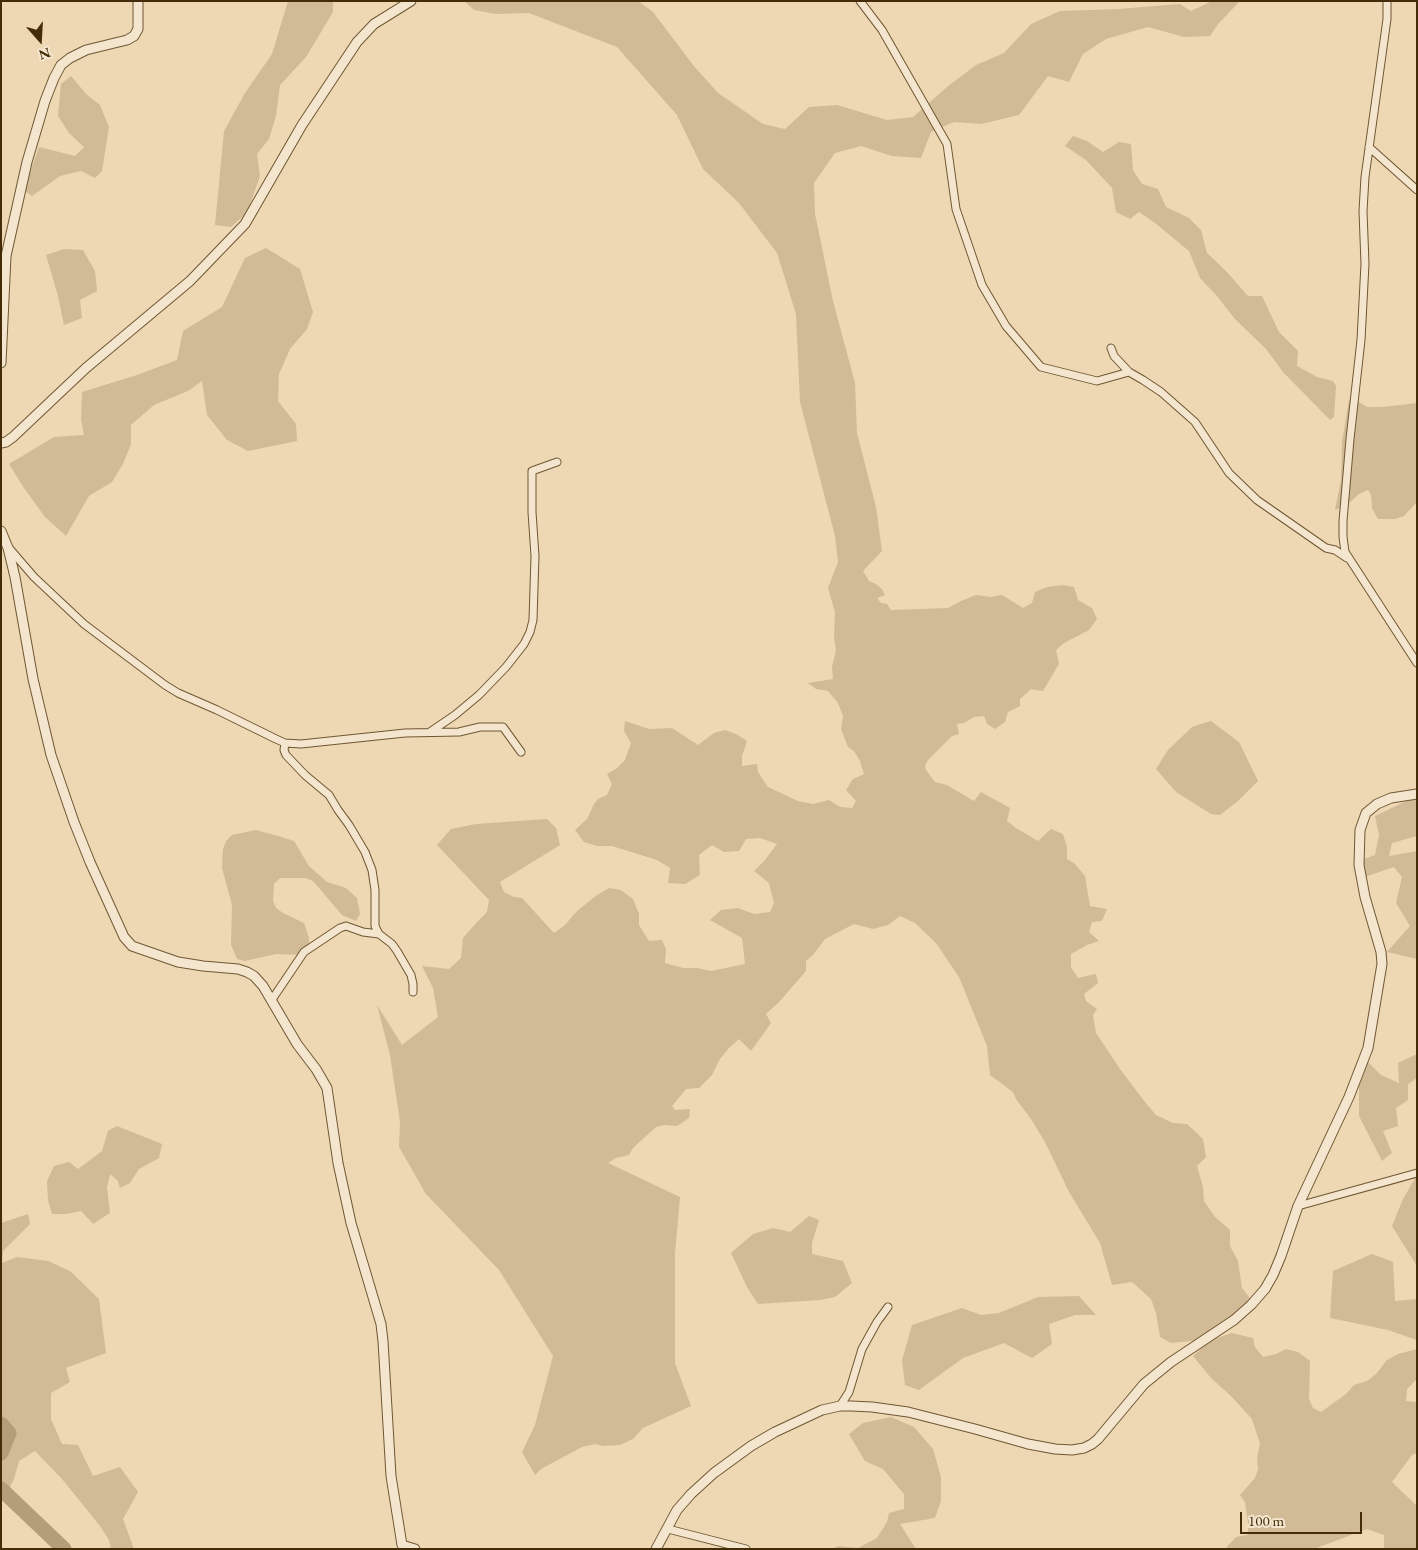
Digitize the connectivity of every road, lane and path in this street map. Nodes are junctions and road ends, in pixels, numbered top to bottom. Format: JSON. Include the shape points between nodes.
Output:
{"nodes":[{"id":1,"x":138,"y":1,"type":"edge"},
{"id":2,"x":411,"y":1,"type":"edge"},
{"id":3,"x":860,"y":1,"type":"edge"},
{"id":4,"x":1387,"y":1,"type":"edge"},
{"id":5,"x":1369,"y":147,"type":"junction"},
{"id":6,"x":1417,"y":190,"type":"edge"},
{"id":7,"x":1111,"y":348,"type":"dead end"},
{"id":8,"x":1,"y":363,"type":"edge"},
{"id":9,"x":1129,"y":372,"type":"junction"},
{"id":10,"x":1,"y":443,"type":"edge"},
{"id":11,"x":557,"y":462,"type":"dead end"},
{"id":12,"x":1,"y":531,"type":"edge"},
{"id":13,"x":8,"y":548,"type":"junction"},
{"id":14,"x":1349,"y":559,"type":"junction"},
{"id":15,"x":1417,"y":663,"type":"edge"},
{"id":16,"x":430,"y":732,"type":"junction"},
{"id":17,"x":285,"y":743,"type":"junction"},
{"id":18,"x":521,"y":752,"type":"dead end"},
{"id":19,"x":1417,"y":794,"type":"edge"},
{"id":20,"x":379,"y":934,"type":"junction"},
{"id":21,"x":413,"y":992,"type":"dead end"},
{"id":22,"x":271,"y":1001,"type":"junction"},
{"id":23,"x":1417,"y":1173,"type":"edge"},
{"id":24,"x":1298,"y":1206,"type":"junction"},
{"id":25,"x":888,"y":1307,"type":"dead end"},
{"id":26,"x":840,"y":1406,"type":"junction"},
{"id":27,"x":668,"y":1529,"type":"junction"},
{"id":28,"x":402,"y":1547,"type":"edge"},
{"id":29,"x":415,"y":1549,"type":"edge"},
{"id":30,"x":656,"y":1549,"type":"edge"},
{"id":31,"x":746,"y":1549,"type":"edge"}],
"edges":[{"from":1,"to":8,"type":"street","via":[[138,29],[134,36],[70,58],[61,65],[54,78],[28,162],[6,256]]},
{"from":2,"to":10,"type":"street","via":[[374,24],[357,42],[302,126],[245,224],[190,281],[86,368],[13,437]]},
{"from":3,"to":9,"type":"street","via":[[882,30],[947,144],[956,209],[982,285],[1006,326],[1041,367],[1096,381]]},
{"from":4,"to":5,"type":"street"},
{"from":5,"to":6,"type":"street"},
{"from":5,"to":14,"type":"street","via":[[1363,211],[1365,264],[1361,340],[1343,520],[1344,546]]},
{"from":7,"to":9,"type":"street"},
{"from":9,"to":14,"type":"street","via":[[1161,392],[1195,422],[1229,473],[1258,500],[1326,548]]},
{"from":11,"to":16,"type":"street","via":[[532,471],[535,556],[530,632],[506,667],[479,695]]},
{"from":12,"to":13,"type":"street"},
{"from":13,"to":17,"type":"street","via":[[84,624],[165,685]]},
{"from":13,"to":22,"type":"street","via":[[51,755],[90,862],[124,937],[132,946],[178,962],[248,972],[263,986]]},
{"from":14,"to":15,"type":"street"},
{"from":16,"to":17,"type":"street"},
{"from":16,"to":18,"type":"street","via":[[503,727]]},
{"from":17,"to":20,"type":"street","via":[[286,755],[329,794],[362,847],[372,870],[375,926]]},
{"from":19,"to":24,"type":"street","via":[[1377,804],[1366,813],[1360,830],[1359,865],[1382,964],[1368,1048]]},
{"from":20,"to":21,"type":"street","via":[[397,951],[411,975]]},
{"from":20,"to":22,"type":"street","via":[[346,926],[340,928],[304,952]]},
{"from":22,"to":28,"type":"street","via":[[328,1093],[351,1223],[381,1324],[391,1476]]},
{"from":23,"to":24,"type":"street"},
{"from":24,"to":26,"type":"street","via":[[1273,1275],[1251,1305],[1144,1384],[1098,1439],[1084,1448],[1055,1449],[908,1412]]},
{"from":25,"to":26,"type":"street","via":[[862,1349],[849,1392]]},
{"from":26,"to":27,"type":"street","via":[[822,1410],[775,1432],[725,1464],[691,1494],[677,1510]]},
{"from":27,"to":30,"type":"street"},
{"from":27,"to":31,"type":"street"},
{"from":28,"to":29,"type":"street"}]}
